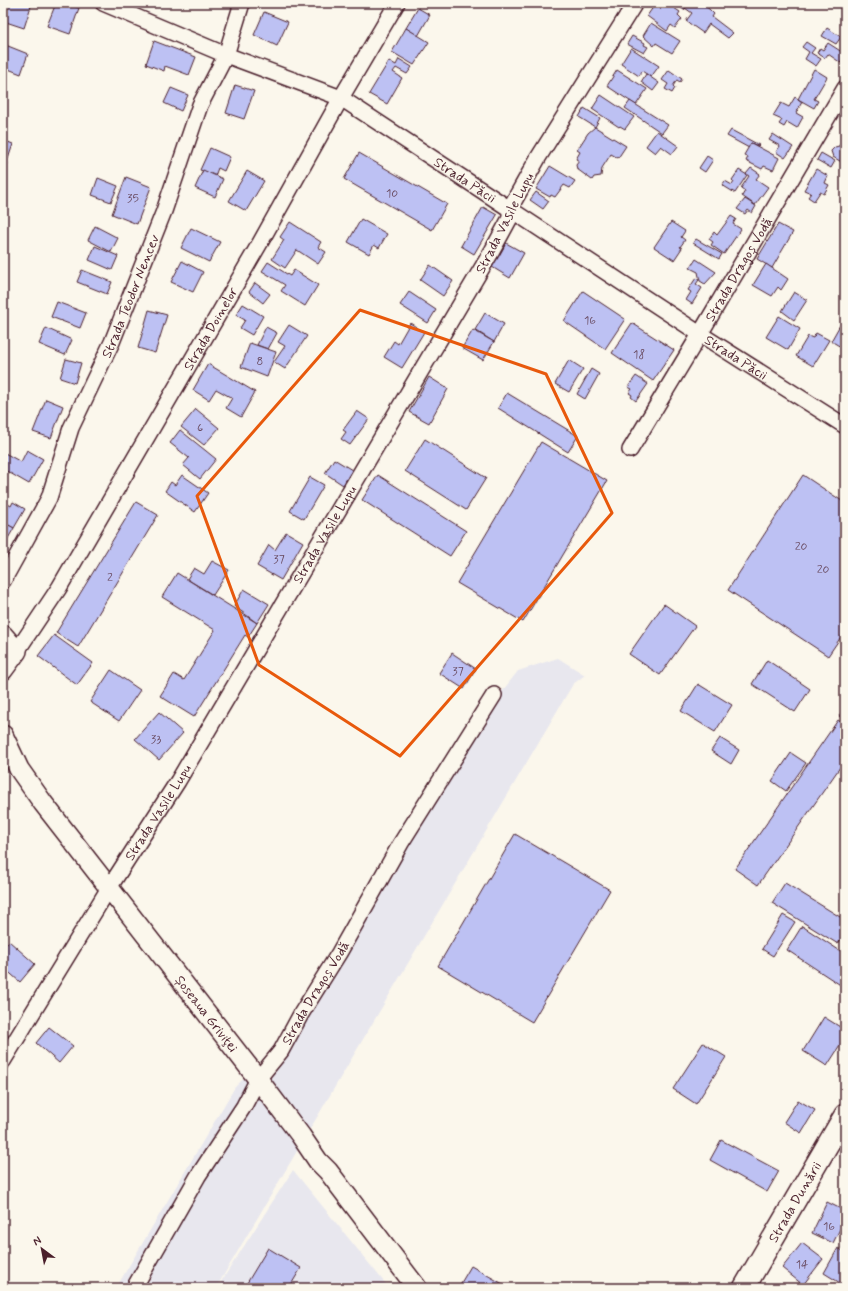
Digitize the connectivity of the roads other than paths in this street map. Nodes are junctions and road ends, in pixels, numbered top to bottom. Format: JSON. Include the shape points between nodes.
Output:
{"nodes":[{"id":1,"x":103,"y":3,"type":"edge"},
{"id":2,"x":242,"y":3,"type":"edge"},
{"id":3,"x":397,"y":3,"type":"edge"},
{"id":4,"x":635,"y":3,"type":"edge"},
{"id":5,"x":226,"y":55,"type":"junction"},
{"id":6,"x":845,"y":88,"type":"edge"},
{"id":7,"x":341,"y":98,"type":"junction"},
{"id":8,"x":510,"y":208,"type":"junction"},
{"id":9,"x":700,"y":334,"type":"junction"},
{"id":10,"x":845,"y":426,"type":"edge"},
{"id":11,"x":630,"y":450,"type":"dead end"},
{"id":12,"x":3,"y":581,"type":"edge"},
{"id":13,"x":3,"y":635,"type":"edge"},
{"id":14,"x":17,"y":650,"type":"junction"},
{"id":15,"x":3,"y":670,"type":"edge"},
{"id":16,"x":494,"y":695,"type":"dead end"},
{"id":17,"x":3,"y":735,"type":"edge"},
{"id":18,"x":109,"y":888,"type":"junction"},
{"id":19,"x":3,"y":1061,"type":"edge"},
{"id":20,"x":258,"y":1079,"type":"junction"},
{"id":21,"x":845,"y":1115,"type":"edge"},
{"id":22,"x":134,"y":1288,"type":"edge"},
{"id":23,"x":416,"y":1288,"type":"edge"},
{"id":24,"x":744,"y":1288,"type":"edge"}],
"edges":[{"from":1,"to":5,"type":"street","name":"Strada Păcii"},
{"from":2,"to":5,"type":"street","name":"Strada Teodor Nencev"},
{"from":3,"to":7,"type":"street","name":"Strada Doinelor"},
{"from":4,"to":8,"type":"street","name":"Strada Vasile Lupu","via":[[538,158]]},
{"from":5,"to":7,"type":"street","name":"Strada Păcii"},
{"from":5,"to":12,"type":"street","name":"Strada Teodor Nencev","via":[[200,105],[164,211],[112,342],[71,428],[49,498]]},
{"from":6,"to":9,"type":"street","name":"Strada Dragoș Vodă"},
{"from":7,"to":8,"type":"street","name":"Strada Păcii"},
{"from":7,"to":14,"type":"street","name":"Strada Doinelor","via":[[260,243],[59,588]]},
{"from":8,"to":9,"type":"street","name":"Strada Păcii"},
{"from":8,"to":18,"type":"street","name":"Strada Vasile Lupu","via":[[510,218],[488,258],[178,781]]},
{"from":9,"to":10,"type":"street","name":"Strada Păcii"},
{"from":9,"to":11,"type":"street","name":"Strada Dragoș Vodă"},
{"from":13,"to":14,"type":"street"},
{"from":14,"to":15,"type":"street"},
{"from":16,"to":20,"type":"street","name":"Strada Dragoș Vodă","via":[[400,843],[281,1051]]},
{"from":17,"to":18,"type":"street","name":"Șoseaua Griviţei","via":[[19,769]]},
{"from":18,"to":19,"type":"street","name":"Strada Vasile Lupu"},
{"from":18,"to":20,"type":"street","name":"Șoseaua Griviţei"},
{"from":20,"to":22,"type":"street","name":"Strada Dragoș Vodă","via":[[244,1106],[198,1176]]},
{"from":20,"to":23,"type":"street","name":"Șoseaua Griviţei"},
{"from":21,"to":24,"type":"main road","name":"Strada Dunării"}]}
